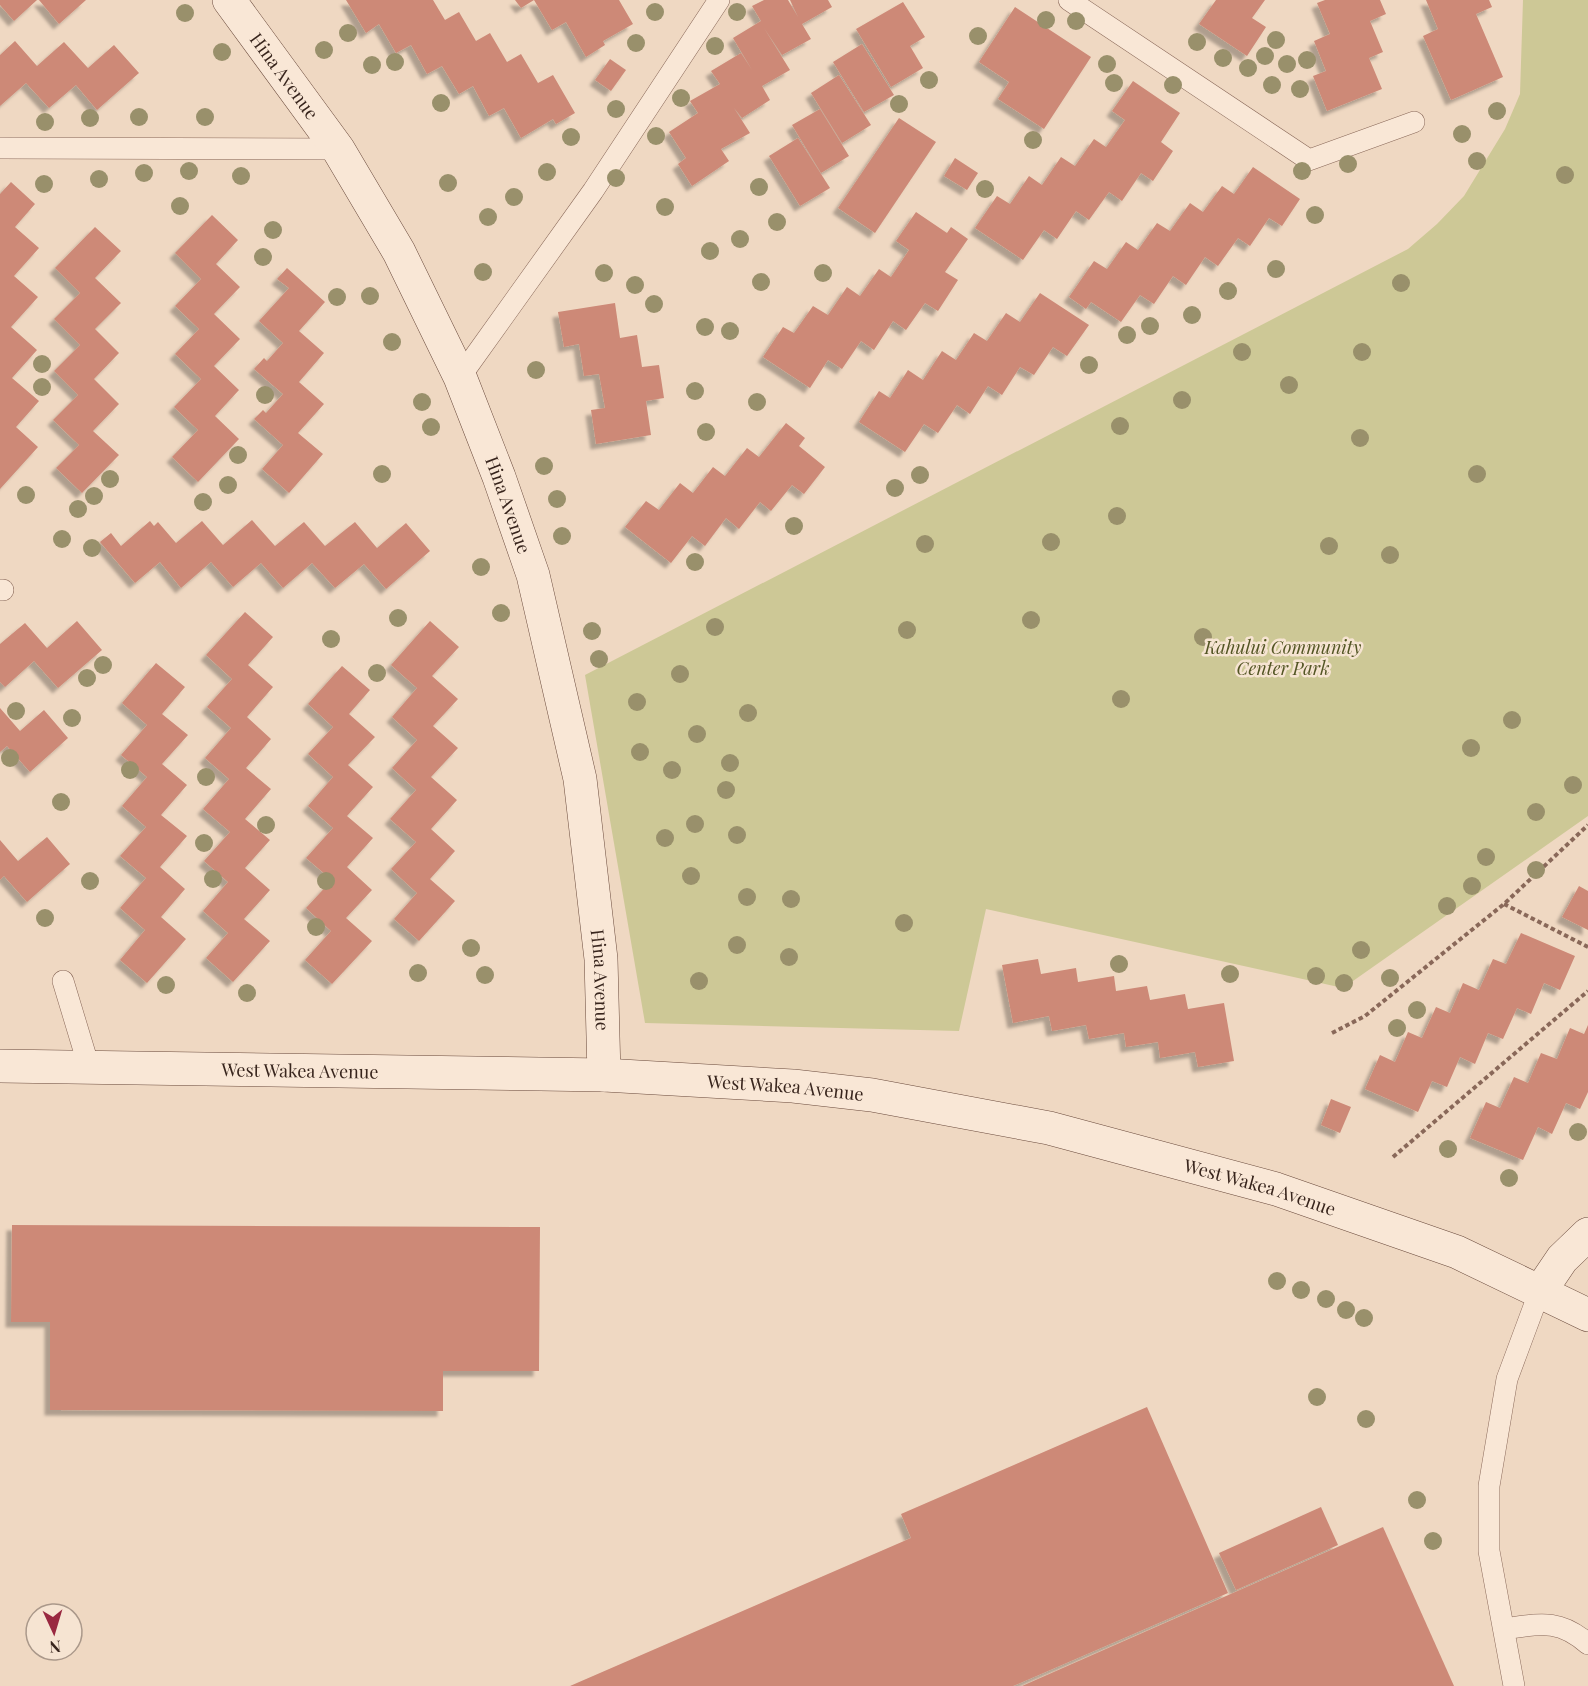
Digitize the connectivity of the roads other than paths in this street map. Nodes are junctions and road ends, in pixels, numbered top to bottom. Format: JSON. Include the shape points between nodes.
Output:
{"nodes":[{"id":1,"x":230,"y":0,"type":"edge"},
{"id":2,"x":719,"y":0,"type":"edge"},
{"id":3,"x":1069,"y":0,"type":"edge"},
{"id":4,"x":1414,"y":122,"type":"dead end"},
{"id":5,"x":0,"y":148,"type":"edge"},
{"id":6,"x":338,"y":149,"type":"junction"},
{"id":7,"x":460,"y":377,"type":"junction"},
{"id":8,"x":63,"y":981,"type":"dead end"},
{"id":9,"x":0,"y":1066,"type":"edge"},
{"id":10,"x":88,"y":1067,"type":"junction"},
{"id":11,"x":604,"y":1075,"type":"junction"},
{"id":12,"x":1588,"y":1234,"type":"edge"},
{"id":13,"x":1539,"y":1293,"type":"junction"},
{"id":14,"x":1588,"y":1316,"type":"edge"},
{"id":15,"x":1504,"y":1629,"type":"junction"},
{"id":16,"x":1588,"y":1644,"type":"edge"},
{"id":17,"x":1514,"y":1686,"type":"edge"}],
"edges":[{"from":1,"to":6,"type":"street","name":"Hina Avenue"},
{"from":2,"to":7,"type":"lane","via":[[593,191]]},
{"from":3,"to":4,"type":"lane","via":[[1309,160]]},
{"from":5,"to":6,"type":"lane"},
{"from":6,"to":7,"type":"street","name":"Hina Avenue","via":[[399,252]]},
{"from":7,"to":11,"type":"street","name":"Hina Avenue","via":[[533,575],[580,779],[602,959]]},
{"from":8,"to":10,"type":"lane"},
{"from":9,"to":10,"type":"street","name":"West Wakea Avenue"},
{"from":10,"to":11,"type":"street","name":"West Wakea Avenue"},
{"from":11,"to":13,"type":"street","name":"West Wakea Avenue","via":[[793,1086],[872,1095],[1049,1128],[1288,1193],[1457,1252]]},
{"from":12,"to":13,"type":"street","via":[[1562,1259]]},
{"from":13,"to":14,"type":"street","name":"West Wakea Avenue"},
{"from":13,"to":15,"type":"lane","via":[[1507,1379],[1489,1486],[1489,1551]]},
{"from":15,"to":16,"type":"lane","via":[[1549,1622],[1577,1634]]},
{"from":15,"to":17,"type":"lane"}]}
